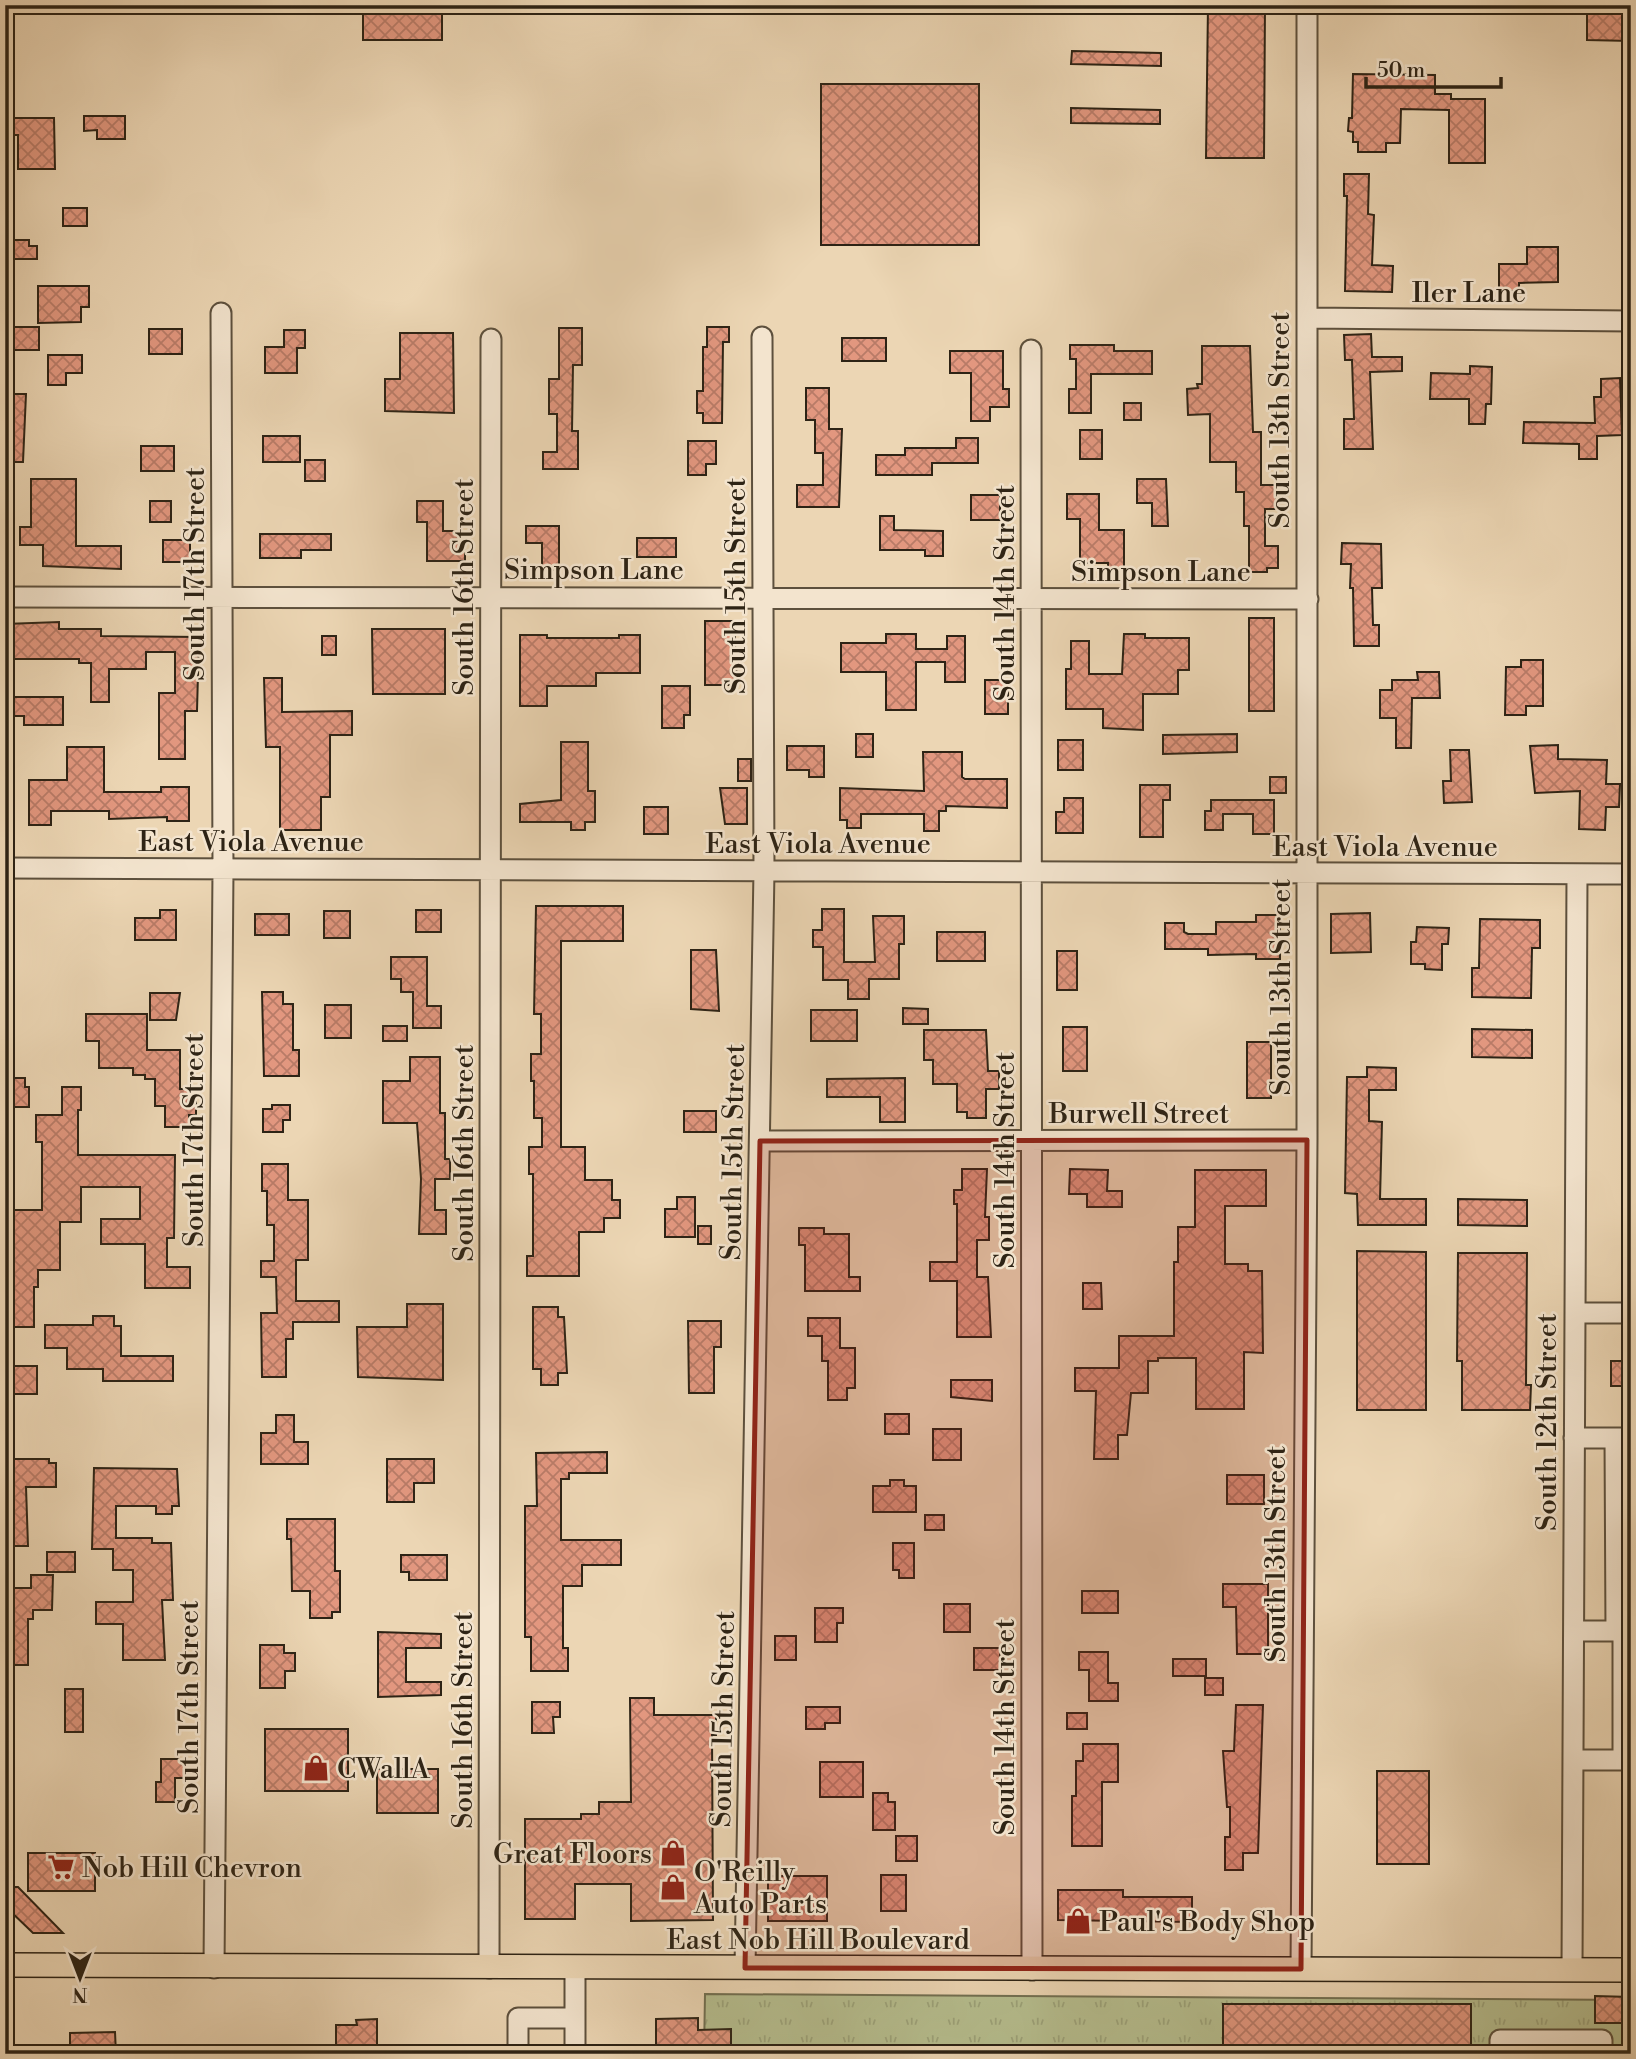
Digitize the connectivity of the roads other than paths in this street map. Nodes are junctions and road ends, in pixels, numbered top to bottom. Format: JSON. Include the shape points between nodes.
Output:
{"nodes":[{"id":1,"x":1307,"y":5,"type":"edge"},
{"id":2,"x":221,"y":313,"type":"dead end"},
{"id":3,"x":1307,"y":318,"type":"junction"},
{"id":4,"x":1631,"y":321,"type":"edge"},
{"id":5,"x":762,"y":337,"type":"dead end"},
{"id":6,"x":491,"y":339,"type":"dead end"},
{"id":7,"x":1031,"y":350,"type":"dead end"},
{"id":8,"x":5,"y":597,"type":"edge"},
{"id":9,"x":491,"y":597,"type":"junction"},
{"id":10,"x":223,"y":598,"type":"junction"},
{"id":11,"x":764,"y":598,"type":"junction"},
{"id":12,"x":1032,"y":598,"type":"junction"},
{"id":13,"x":1308,"y":599,"type":"junction"},
{"id":14,"x":5,"y":868,"type":"edge"},
{"id":15,"x":223,"y":870,"type":"junction"},
{"id":16,"x":492,"y":870,"type":"junction"},
{"id":17,"x":764,"y":870,"type":"junction"},
{"id":18,"x":1032,"y":871,"type":"junction"},
{"id":19,"x":1308,"y":873,"type":"junction"},
{"id":20,"x":1631,"y":874,"type":"edge"},
{"id":21,"x":1577,"y":875,"type":"junction"},
{"id":22,"x":1307,"y":1140,"type":"junction"},
{"id":23,"x":760,"y":1141,"type":"junction"},
{"id":24,"x":1032,"y":1141,"type":"junction"},
{"id":25,"x":1575,"y":1314,"type":"junction"},
{"id":26,"x":1631,"y":1314,"type":"edge"},
{"id":27,"x":1574,"y":1438,"type":"junction"},
{"id":28,"x":1623,"y":1438,"type":"edge"},
{"id":29,"x":1623,"y":1518,"type":"edge"},
{"id":30,"x":1573,"y":1631,"type":"junction"},
{"id":31,"x":1624,"y":1631,"type":"edge"},
{"id":32,"x":1573,"y":1760,"type":"junction"},
{"id":33,"x":1627,"y":1760,"type":"edge"},
{"id":34,"x":5,"y":1965,"type":"edge"},
{"id":35,"x":214,"y":1968,"type":"junction"},
{"id":36,"x":489,"y":1968,"type":"junction"},
{"id":37,"x":575,"y":1968,"type":"junction"},
{"id":38,"x":746,"y":1968,"type":"junction"},
{"id":39,"x":1301,"y":1969,"type":"junction"},
{"id":40,"x":1031,"y":1970,"type":"junction"},
{"id":41,"x":1572,"y":1970,"type":"junction"},
{"id":42,"x":1631,"y":1970,"type":"edge"},
{"id":43,"x":575,"y":2018,"type":"junction"},
{"id":44,"x":518,"y":2054,"type":"edge"},
{"id":45,"x":575,"y":2054,"type":"edge"},
{"id":46,"x":1500,"y":2054,"type":"edge"},
{"id":47,"x":1602,"y":2054,"type":"edge"}],
"edges":[{"from":1,"to":3,"type":"street","name":"South 13th Street"},
{"from":2,"to":10,"type":"street","name":"South 17th Street"},
{"from":3,"to":4,"type":"street","name":"Iler Lane"},
{"from":3,"to":13,"type":"street","name":"South 13th Street"},
{"from":5,"to":11,"type":"street","name":"South 15th Street"},
{"from":6,"to":9,"type":"street","name":"South 16th Street"},
{"from":7,"to":12,"type":"street","name":"South 14th Street"},
{"from":8,"to":10,"type":"street","name":"Simpson Lane"},
{"from":9,"to":10,"type":"street","name":"Simpson Lane"},
{"from":9,"to":11,"type":"street","name":"Simpson Lane"},
{"from":9,"to":16,"type":"street","name":"South 16th Street"},
{"from":10,"to":15,"type":"street","name":"South 17th Street"},
{"from":11,"to":12,"type":"street","name":"Simpson Lane"},
{"from":11,"to":17,"type":"street","name":"South 15th Street"},
{"from":12,"to":13,"type":"street","name":"Simpson Lane"},
{"from":12,"to":18,"type":"street","name":"South 14th Street"},
{"from":13,"to":19,"type":"street","name":"South 13th Street"},
{"from":14,"to":15,"type":"street","name":"East Viola Avenue"},
{"from":15,"to":16,"type":"street","name":"East Viola Avenue"},
{"from":15,"to":35,"type":"street","name":"South 17th Street"},
{"from":16,"to":17,"type":"street","name":"East Viola Avenue"},
{"from":16,"to":36,"type":"street","name":"South 16th Street"},
{"from":17,"to":18,"type":"street","name":"East Viola Avenue"},
{"from":17,"to":23,"type":"street","name":"South 15th Street"},
{"from":18,"to":19,"type":"street","name":"East Viola Avenue"},
{"from":18,"to":24,"type":"street","name":"South 14th Street"},
{"from":19,"to":21,"type":"street","name":"East Viola Avenue"},
{"from":19,"to":22,"type":"street","name":"South 13th Street"},
{"from":20,"to":21,"type":"street","name":"East Viola Avenue"},
{"from":21,"to":25,"type":"street","name":"South 12th Street"},
{"from":22,"to":24,"type":"street","name":"Burwell Street"},
{"from":22,"to":39,"type":"street","name":"South 13th Street"},
{"from":23,"to":24,"type":"street","name":"Burwell Street"},
{"from":23,"to":38,"type":"street","name":"South 15th Street"},
{"from":24,"to":40,"type":"street","name":"South 14th Street"},
{"from":25,"to":26,"type":"street"},
{"from":25,"to":27,"type":"street","name":"South 12th Street"},
{"from":27,"to":28,"type":"street"},
{"from":27,"to":30,"type":"street","name":"South 12th Street"},
{"from":28,"to":29,"type":"street"},
{"from":29,"to":31,"type":"street"},
{"from":30,"to":31,"type":"street"},
{"from":30,"to":32,"type":"street","name":"South 12th Street"},
{"from":31,"to":33,"type":"street"},
{"from":32,"to":33,"type":"street"},
{"from":32,"to":41,"type":"street","name":"South 12th Street"},
{"from":34,"to":35,"type":"main road","name":"East Nob Hill Boulevard"},
{"from":35,"to":36,"type":"main road","name":"East Nob Hill Boulevard"},
{"from":36,"to":37,"type":"main road","name":"East Nob Hill Boulevard"},
{"from":37,"to":38,"type":"main road","name":"East Nob Hill Boulevard"},
{"from":37,"to":43,"type":"street"},
{"from":38,"to":40,"type":"main road","name":"East Nob Hill Boulevard"},
{"from":39,"to":40,"type":"main road","name":"East Nob Hill Boulevard"},
{"from":39,"to":41,"type":"main road","name":"East Nob Hill Boulevard"},
{"from":41,"to":42,"type":"main road","name":"East Nob Hill Boulevard"},
{"from":43,"to":44,"type":"street","via":[[518,2018]]},
{"from":43,"to":45,"type":"street"},
{"from":46,"to":47,"type":"street","via":[[1500,2040],[1525,2040],[1602,2040]]}]}
